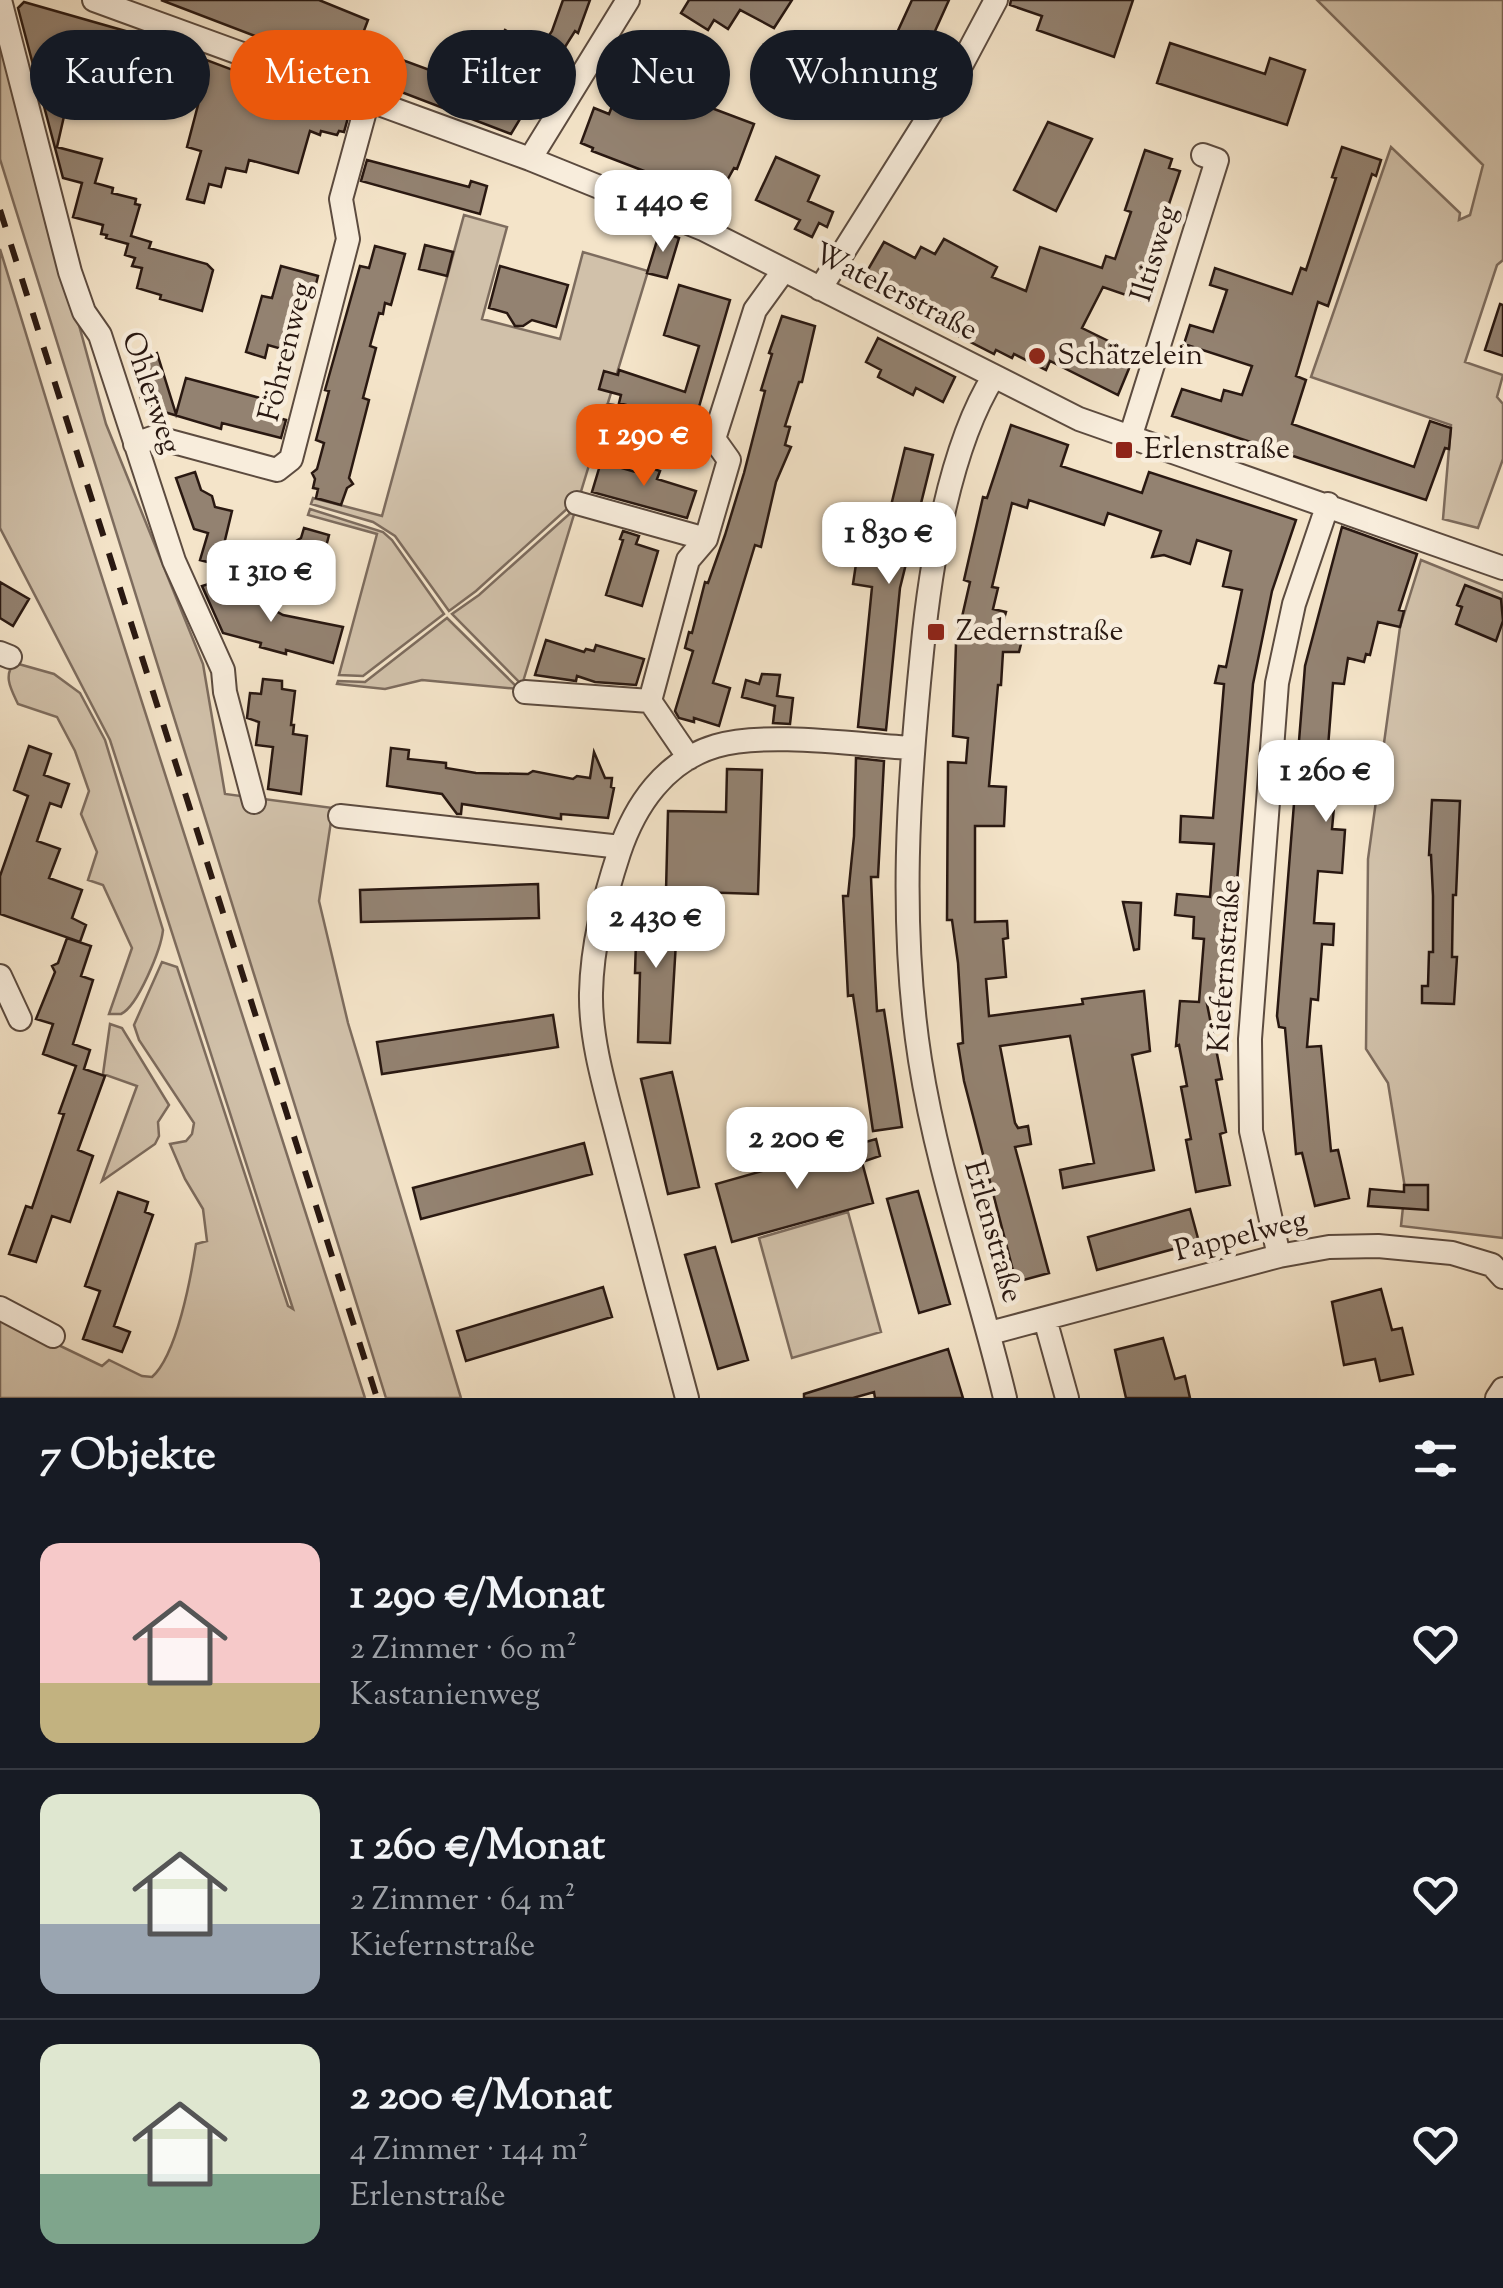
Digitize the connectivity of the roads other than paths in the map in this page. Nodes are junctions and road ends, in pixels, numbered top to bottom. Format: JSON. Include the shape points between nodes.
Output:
{"nodes":[{"id":1,"x":0,"y":0,"type":"edge"},
{"id":2,"x":628,"y":0,"type":"edge"},
{"id":3,"x":996,"y":0,"type":"edge"},
{"id":4,"x":102,"y":1,"type":"edge"},
{"id":5,"x":230,"y":49,"type":"edge"},
{"id":6,"x":407,"y":114,"type":"edge"},
{"id":7,"x":363,"y":120,"type":"edge"},
{"id":8,"x":1204,"y":155,"type":"dead end"},
{"id":9,"x":530,"y":159,"type":"junction"},
{"id":10,"x":784,"y":270,"type":"junction"},
{"id":11,"x":820,"y":289,"type":"junction"},
{"id":12,"x":994,"y":376,"type":"junction"},
{"id":13,"x":610,"y":416,"type":"dead end"},
{"id":14,"x":1130,"y":438,"type":"junction"},
{"id":15,"x":714,"y":440,"type":"junction"},
{"id":16,"x":135,"y":444,"type":"junction"},
{"id":17,"x":577,"y":503,"type":"dead end"},
{"id":18,"x":1328,"y":504,"type":"junction"},
{"id":19,"x":706,"y":539,"type":"junction"},
{"id":20,"x":1503,"y":568,"type":"edge"},
{"id":21,"x":525,"y":692,"type":"dead end"},
{"id":22,"x":650,"y":701,"type":"junction"},
{"id":23,"x":912,"y":748,"type":"junction"},
{"id":24,"x":689,"y":758,"type":"junction"},
{"id":25,"x":254,"y":802,"type":"dead end"},
{"id":26,"x":340,"y":816,"type":"dead end"},
{"id":27,"x":621,"y":847,"type":"junction"},
{"id":28,"x":0,"y":976,"type":"edge"},
{"id":29,"x":20,"y":1019,"type":"dead end"},
{"id":30,"x":1279,"y":1256,"type":"junction"},
{"id":31,"x":1503,"y":1278,"type":"edge"},
{"id":32,"x":0,"y":1308,"type":"edge"},
{"id":33,"x":1046,"y":1318,"type":"junction"},
{"id":34,"x":990,"y":1333,"type":"junction"},
{"id":35,"x":53,"y":1336,"type":"dead end"},
{"id":36,"x":1503,"y":1389,"type":"edge"},
{"id":37,"x":687,"y":1398,"type":"edge"},
{"id":38,"x":1006,"y":1398,"type":"edge"},
{"id":39,"x":1066,"y":1398,"type":"edge"},
{"id":40,"x":1497,"y":1398,"type":"edge"}],
"edges":[{"from":1,"to":16,"type":"street","name":"Ohlerweg","via":[[70,272],[100,335]]},
{"from":2,"to":9,"type":"street"},
{"from":3,"to":11,"type":"street"},
{"from":4,"to":5,"type":"street","name":"Watelerstraße"},
{"from":6,"to":9,"type":"street","name":"Watelerstraße"},
{"from":7,"to":16,"type":"street","name":"Föhrenweg","via":[[341,199],[348,239],[291,459],[278,470],[155,437]]},
{"from":8,"to":14,"type":"street","name":"Iltisweg","via":[[1217,160]]},
{"from":9,"to":10,"type":"street","name":"Watelerstraße","via":[[703,229]]},
{"from":10,"to":11,"type":"street","name":"Watelerstraße"},
{"from":10,"to":15,"type":"street","via":[[755,310]]},
{"from":11,"to":12,"type":"street","name":"Watelerstraße"},
{"from":12,"to":14,"type":"street","name":"Watelerstraße"},
{"from":12,"to":23,"type":"street","name":"Erlenstraße","via":[[956,470],[932,562]]},
{"from":13,"to":15,"type":"street","via":[[689,440]]},
{"from":14,"to":18,"type":"street","name":"Watelerstraße"},
{"from":15,"to":19,"type":"street","via":[[729,460]]},
{"from":16,"to":25,"type":"street","name":"Ohlerweg","via":[[174,561],[224,670]]},
{"from":17,"to":19,"type":"street"},
{"from":18,"to":20,"type":"street","name":"Watelerstraße"},
{"from":18,"to":30,"type":"street","name":"Kiefernstraße","via":[[1294,604],[1277,683],[1250,1039],[1251,1132]]},
{"from":19,"to":22,"type":"street","via":[[688,560]]},
{"from":21,"to":22,"type":"street"},
{"from":22,"to":24,"type":"street"},
{"from":23,"to":24,"type":"street","via":[[743,740]]},
{"from":23,"to":34,"type":"street","name":"Erlenstraße","via":[[908,956],[920,1060],[938,1153]]},
{"from":24,"to":27,"type":"street","via":[[654,785]]},
{"from":26,"to":27,"type":"street"},
{"from":27,"to":37,"type":"street","via":[[596,935],[591,997],[602,1075]]},
{"from":28,"to":29,"type":"street"},
{"from":30,"to":31,"type":"street","name":"Pappelweg","via":[[1378,1246],[1452,1253],[1480,1260]]},
{"from":30,"to":33,"type":"street","name":"Pappelweg"},
{"from":32,"to":35,"type":"street"},
{"from":33,"to":34,"type":"street","name":"Pappelweg"},
{"from":33,"to":39,"type":"street","name":"Erlenstraße"},
{"from":34,"to":38,"type":"street","name":"Erlenstraße"},
{"from":36,"to":40,"type":"street"}]}
